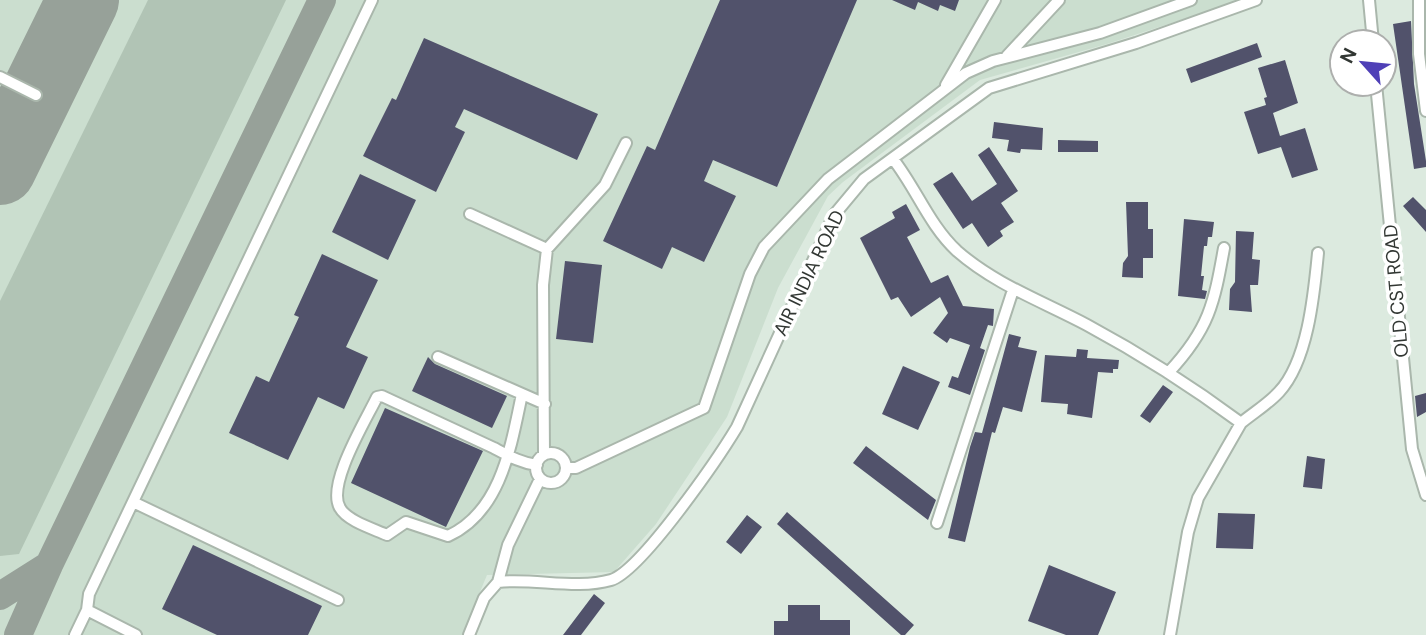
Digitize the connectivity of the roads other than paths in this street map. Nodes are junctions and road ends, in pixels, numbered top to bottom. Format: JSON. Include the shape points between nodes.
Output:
{"nodes":[{"id":1,"x":372,"y":0,"type":"edge"},
{"id":2,"x":995,"y":0,"type":"edge"},
{"id":3,"x":1059,"y":0,"type":"edge"},
{"id":4,"x":1191,"y":0,"type":"edge"},
{"id":5,"x":1256,"y":0,"type":"edge"},
{"id":6,"x":1369,"y":0,"type":"edge"},
{"id":7,"x":1419,"y":0,"type":"edge"},
{"id":8,"x":1372,"y":28,"type":"edge"},
{"id":9,"x":1007,"y":56,"type":"junction"},
{"id":10,"x":0,"y":77,"type":"edge"},
{"id":11,"x":1424,"y":77,"type":"edge"},
{"id":12,"x":36,"y":95,"type":"dead end"},
{"id":13,"x":938,"y":95,"type":"junction"},
{"id":14,"x":1378,"y":98,"type":"edge"},
{"id":15,"x":1426,"y":111,"type":"edge"},
{"id":16,"x":626,"y":143,"type":"dead end"},
{"id":17,"x":893,"y":159,"type":"junction"},
{"id":18,"x":470,"y":214,"type":"dead end"},
{"id":19,"x":1224,"y":248,"type":"dead end"},
{"id":20,"x":547,"y":249,"type":"junction"},
{"id":21,"x":1318,"y":253,"type":"dead end"},
{"id":22,"x":1013,"y":290,"type":"junction"},
{"id":23,"x":438,"y":357,"type":"dead end"},
{"id":24,"x":1169,"y":372,"type":"junction"},
{"id":25,"x":522,"y":394,"type":"junction"},
{"id":26,"x":545,"y":404,"type":"junction"},
{"id":27,"x":1241,"y":423,"type":"junction"},
{"id":28,"x":509,"y":456,"type":"junction"},
{"id":29,"x":540,"y":460,"type":"junction"},
{"id":30,"x":566,"y":468,"type":"junction"},
{"id":31,"x":540,"y":478,"type":"junction"},
{"id":32,"x":1426,"y":495,"type":"edge"},
{"id":33,"x":133,"y":502,"type":"junction"},
{"id":34,"x":937,"y":523,"type":"dead end"},
{"id":35,"x":498,"y":582,"type":"junction"},
{"id":36,"x":338,"y":600,"type":"dead end"},
{"id":37,"x":87,"y":610,"type":"junction"},
{"id":38,"x":75,"y":635,"type":"edge"},
{"id":39,"x":136,"y":635,"type":"edge"},
{"id":40,"x":469,"y":635,"type":"edge"},
{"id":41,"x":1170,"y":635,"type":"edge"}],
"edges":[{"from":1,"to":33,"type":"street"},
{"from":2,"to":13,"type":"street","via":[[958,69]]},
{"from":3,"to":9,"type":"street"},
{"from":4,"to":9,"type":"street","via":[[1100,33]]},
{"from":5,"to":17,"type":"street","name":"AIR INDIA ROAD","via":[[989,88]]},
{"from":6,"to":8,"type":"street"},
{"from":7,"to":11,"type":"street"},
{"from":9,"to":13,"type":"street","via":[[966,73]]},
{"from":10,"to":12,"type":"street"},
{"from":11,"to":15,"type":"street"},
{"from":13,"to":30,"type":"street","via":[[828,179],[764,247],[750,274],[704,408],[576,468]]},
{"from":14,"to":32,"type":"street","name":"OLD CST ROAD","via":[[1412,449]]},
{"from":16,"to":20,"type":"street","via":[[605,185]]},
{"from":17,"to":22,"type":"street","via":[[936,227],[955,248],[979,270]]},
{"from":17,"to":35,"type":"street","name":"AIR INDIA ROAD","via":[[864,178],[834,215],[737,427],[635,565],[613,580],[595,583]]},
{"from":18,"to":20,"type":"street"},
{"from":19,"to":24,"type":"street","via":[[1213,307],[1192,347]]},
{"from":20,"to":26,"type":"street","via":[[543,285]]},
{"from":21,"to":27,"type":"street","via":[[1312,307],[1298,359],[1280,391]]},
{"from":22,"to":24,"type":"street","via":[[1084,323]]},
{"from":22,"to":34,"type":"street"},
{"from":23,"to":25,"type":"street"},
{"from":24,"to":27,"type":"street"},
{"from":25,"to":26,"type":"street"},
{"from":25,"to":28,"type":"street"},
{"from":26,"to":29,"type":"street"},
{"from":27,"to":41,"type":"street","via":[[1198,498]]},
{"from":28,"to":28,"type":"street","via":[[377,397],[340,474],[335,498],[341,511],[387,535],[406,522],[449,536],[467,528],[483,511]]},
{"from":28,"to":29,"type":"street","via":[[523,463]]},
{"from":29,"to":30,"type":"street","via":[[559,455]]},
{"from":29,"to":31,"type":"street"},
{"from":30,"to":31,"type":"street","via":[[556,482]]},
{"from":31,"to":35,"type":"street","via":[[508,545]]},
{"from":33,"to":36,"type":"street"},
{"from":33,"to":37,"type":"street","via":[[89,594]]},
{"from":35,"to":40,"type":"street","via":[[484,598]]},
{"from":37,"to":38,"type":"street"},
{"from":37,"to":39,"type":"street"}]}
